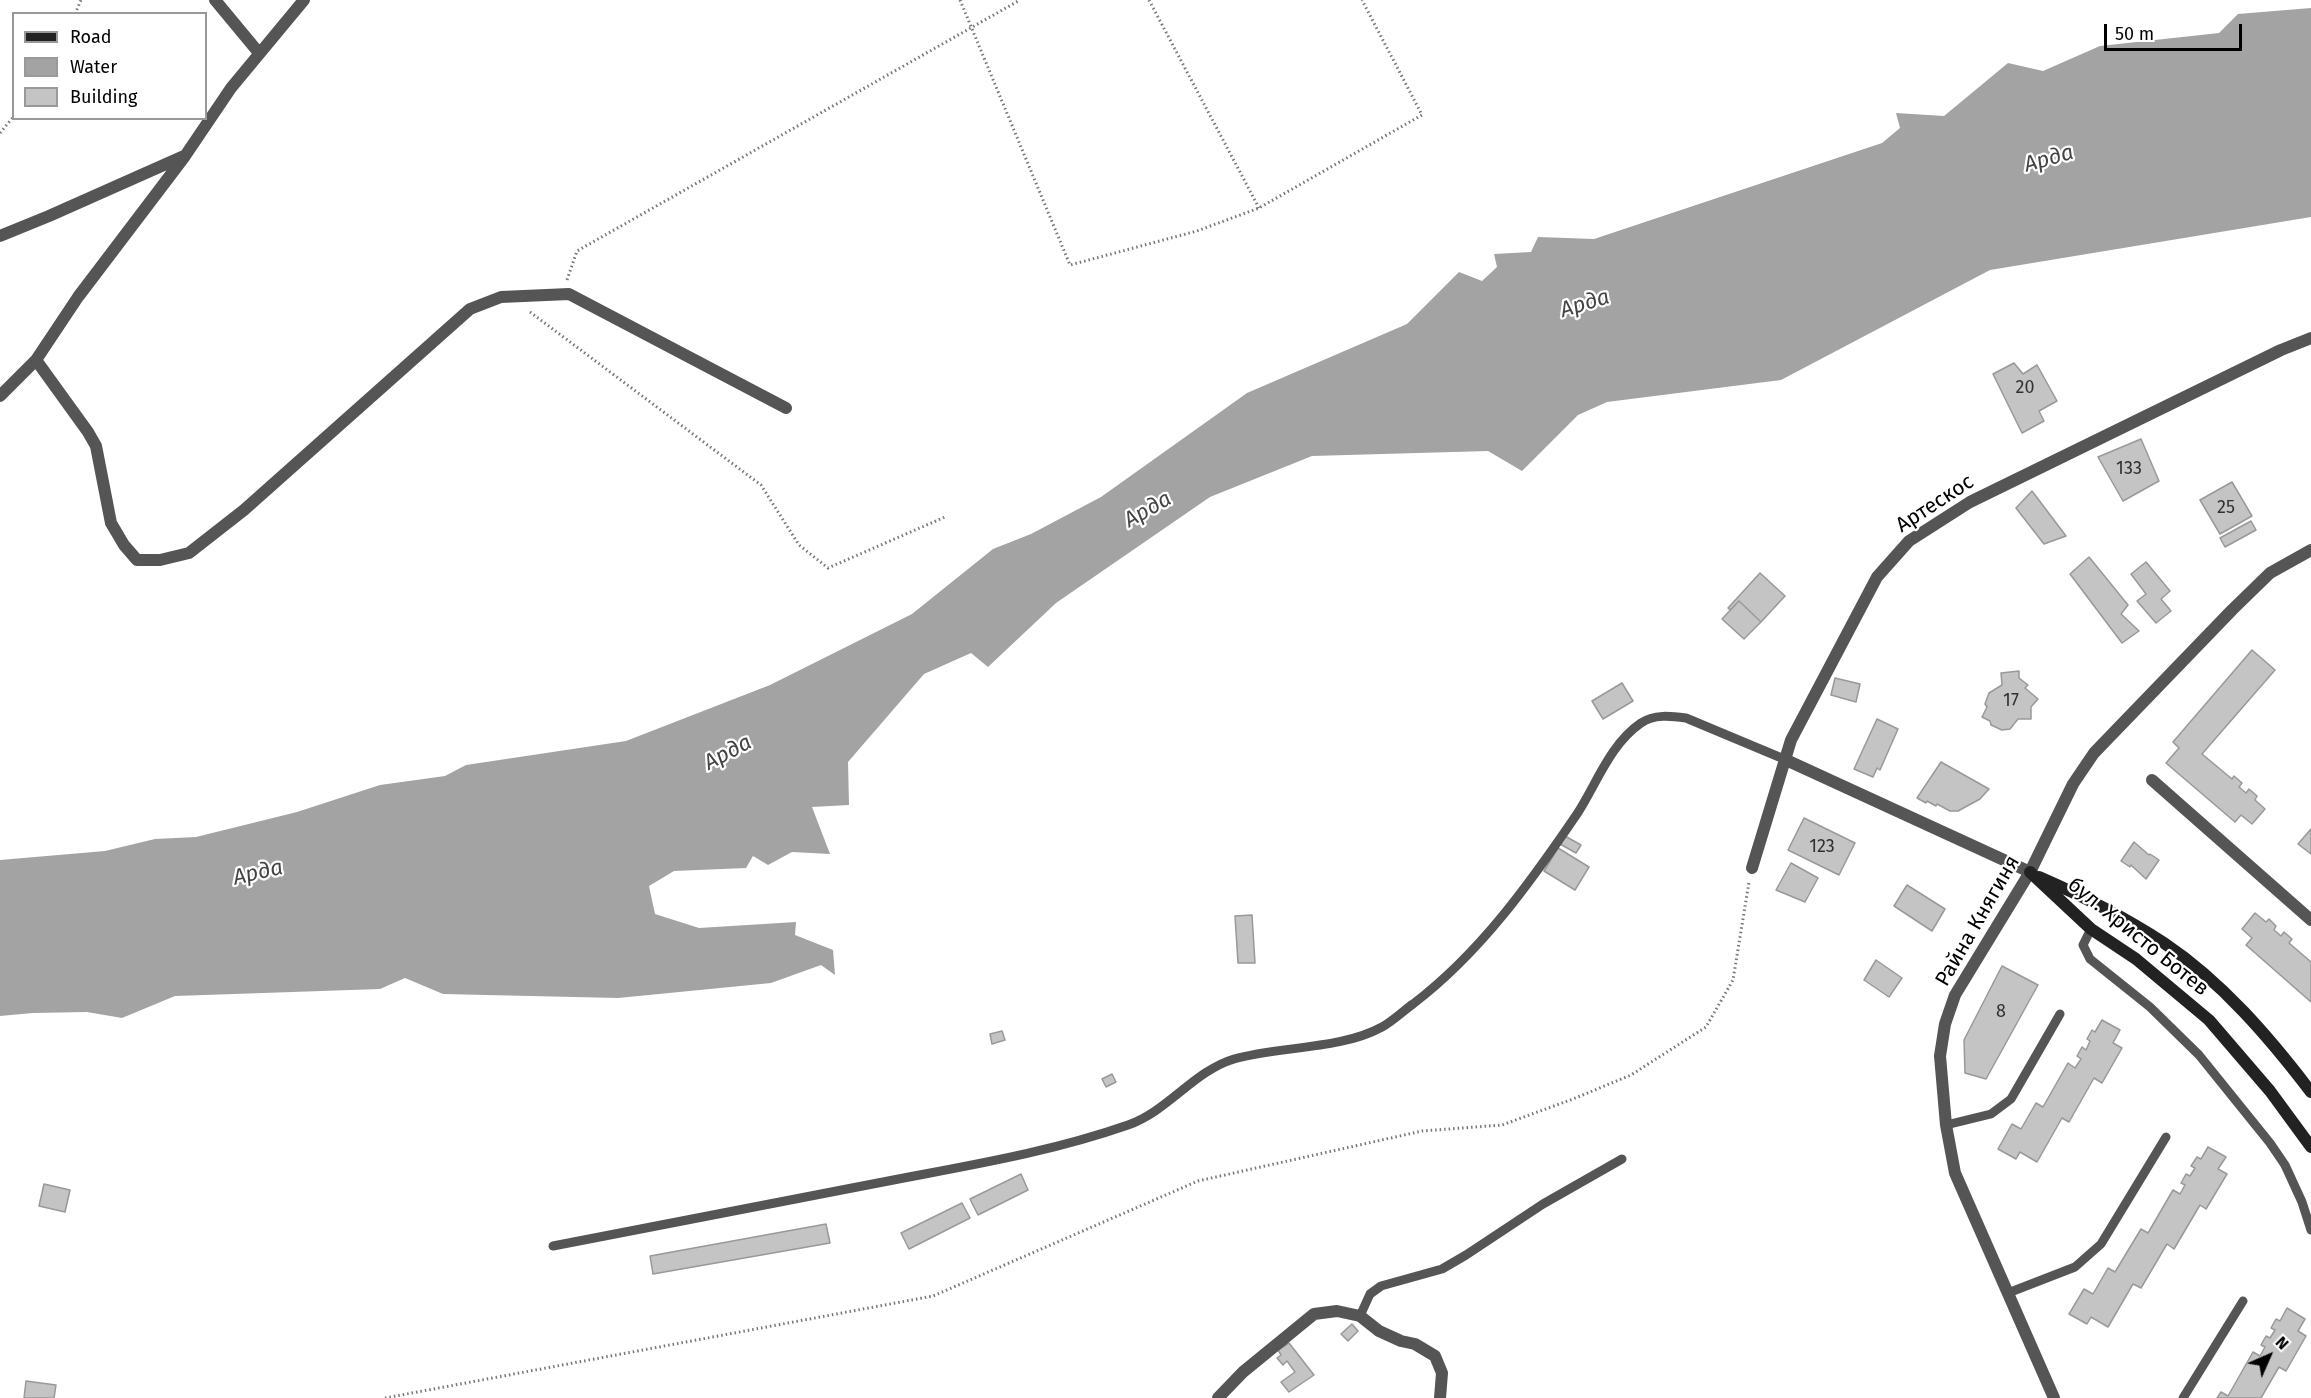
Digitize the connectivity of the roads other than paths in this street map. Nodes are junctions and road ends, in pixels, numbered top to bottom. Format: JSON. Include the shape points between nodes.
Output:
{"nodes":[{"id":1,"x":215,"y":0,"type":"edge"},
{"id":2,"x":304,"y":0,"type":"edge"},
{"id":3,"x":259,"y":53,"type":"junction"},
{"id":4,"x":185,"y":156,"type":"junction"},
{"id":5,"x":0,"y":236,"type":"edge"},
{"id":6,"x":2311,"y":338,"type":"edge"},
{"id":7,"x":36,"y":360,"type":"junction"},
{"id":8,"x":0,"y":396,"type":"edge"},
{"id":9,"x":786,"y":408,"type":"dead end"},
{"id":10,"x":2311,"y":550,"type":"edge"},
{"id":11,"x":1784,"y":759,"type":"junction"},
{"id":12,"x":2152,"y":780,"type":"dead end"},
{"id":13,"x":1752,"y":868,"type":"road end"},
{"id":14,"x":2030,"y":872,"type":"junction"},
{"id":15,"x":2311,"y":920,"type":"edge"},
{"id":16,"x":2091,"y":929,"type":"junction"},
{"id":17,"x":2060,"y":1014,"type":"dead end"},
{"id":18,"x":2311,"y":1092,"type":"edge"},
{"id":19,"x":1946,"y":1125,"type":"junction"},
{"id":20,"x":2166,"y":1137,"type":"dead end"},
{"id":21,"x":2311,"y":1147,"type":"edge"},
{"id":22,"x":1622,"y":1159,"type":"dead end"},
{"id":23,"x":2311,"y":1230,"type":"edge"},
{"id":24,"x":553,"y":1246,"type":"dead end"},
{"id":25,"x":2008,"y":1293,"type":"junction"},
{"id":26,"x":2243,"y":1301,"type":"dead end"},
{"id":27,"x":1360,"y":1316,"type":"junction"},
{"id":28,"x":1218,"y":1398,"type":"edge"},
{"id":29,"x":1440,"y":1398,"type":"edge"},
{"id":30,"x":2054,"y":1398,"type":"edge"},
{"id":31,"x":2183,"y":1398,"type":"edge"}],
"edges":[{"from":1,"to":3,"type":"street"},
{"from":2,"to":3,"type":"street"},
{"from":3,"to":4,"type":"street"},
{"from":4,"to":5,"type":"street"},
{"from":4,"to":7,"type":"street","via":[[78,297]]},
{"from":6,"to":11,"type":"street","name":"Артескос","via":[[1970,502],[1909,541],[1877,577]]},
{"from":7,"to":8,"type":"street"},
{"from":7,"to":9,"type":"street","via":[[96,446],[111,523],[136,560],[160,561],[189,554],[470,309],[501,297],[569,294]]},
{"from":10,"to":14,"type":"street","name":"Райна Княгиня","via":[[2270,573],[2094,753],[2073,784]]},
{"from":11,"to":13,"type":"street","name":"Артескос"},
{"from":11,"to":14,"type":"street"},
{"from":11,"to":24,"type":"lane","via":[[1686,718],[1663,716],[1642,722],[1612,755],[1577,813],[1506,914],[1430,990],[1382,1027],[1366,1034],[1232,1060],[1216,1066],[1145,1118],[1030,1154]]},
{"from":12,"to":15,"type":"street"},
{"from":14,"to":16,"type":"main road","name":"бул. Христо Ботев"},
{"from":14,"to":18,"type":"main road","name":"бул. Христо Ботев","via":[[2091,900],[2165,944],[2229,996]]},
{"from":14,"to":19,"type":"street","name":"Райна Княгиня","via":[[1955,995],[1948,1014],[1941,1056]]},
{"from":16,"to":21,"type":"main road","name":"бул. Христо Ботев","via":[[2136,959],[2209,1020]]},
{"from":16,"to":23,"type":"lane","via":[[2083,945],[2090,959],[2150,1007],[2199,1055],[2285,1165]]},
{"from":17,"to":19,"type":"lane","via":[[2011,1099],[1991,1114]]},
{"from":19,"to":25,"type":"street","name":"Райна Княгиня","via":[[1955,1173]]},
{"from":20,"to":25,"type":"lane","via":[[2101,1244],[2075,1267]]},
{"from":22,"to":27,"type":"lane","via":[[1442,1269],[1382,1286],[1370,1294]]},
{"from":25,"to":30,"type":"street","name":"Райна Княгиня"},
{"from":26,"to":31,"type":"lane"},
{"from":27,"to":28,"type":"street","via":[[1337,1311],[1314,1314],[1243,1372]]},
{"from":27,"to":29,"type":"street","via":[[1379,1331],[1435,1356],[1442,1373]]}]}
